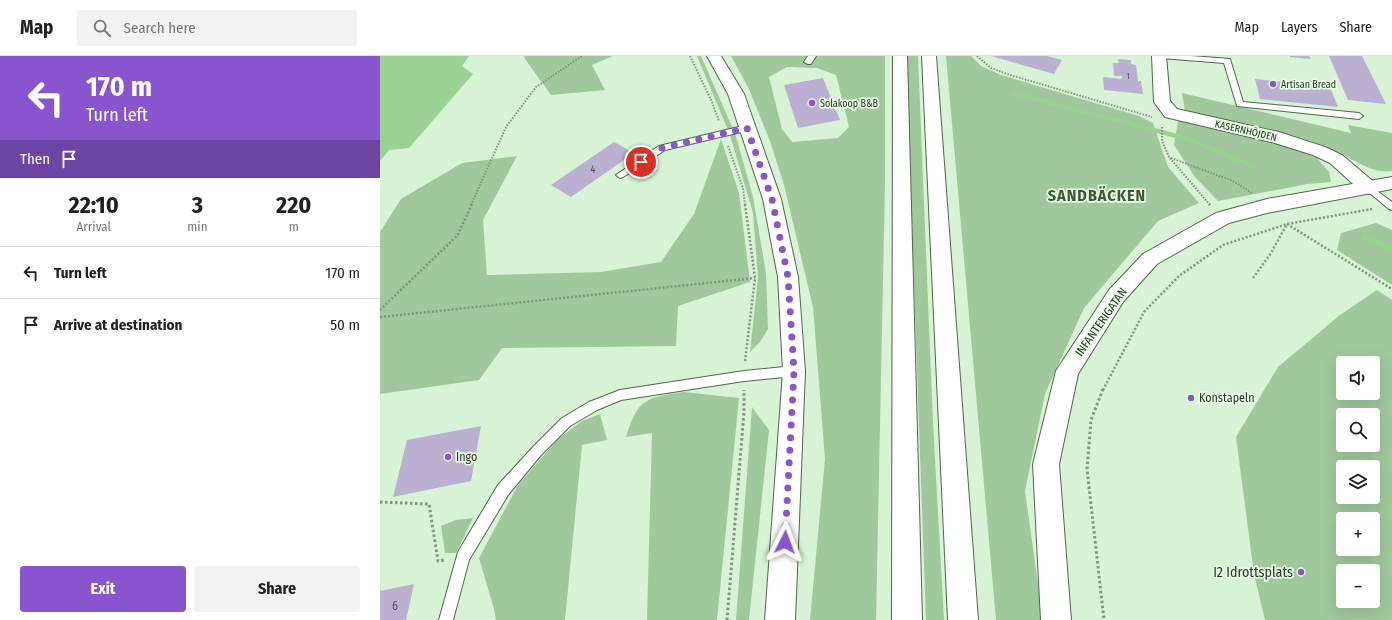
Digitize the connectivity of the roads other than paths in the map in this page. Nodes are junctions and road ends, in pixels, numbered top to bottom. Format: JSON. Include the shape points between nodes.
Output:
{"nodes":[{"id":1,"x":714,"y":56,"type":"edge"},
{"id":2,"x":900,"y":56,"type":"edge"},
{"id":3,"x":929,"y":56,"type":"edge"},
{"id":4,"x":1160,"y":56,"type":"edge"},
{"id":5,"x":1359,"y":116,"type":"dead end"},
{"id":6,"x":747,"y":128,"type":"junction"},
{"id":7,"x":620,"y":175,"type":"dead end"},
{"id":8,"x":1392,"y":183,"type":"edge"},
{"id":9,"x":1368,"y":188,"type":"junction"},
{"id":10,"x":1392,"y":207,"type":"edge"},
{"id":11,"x":794,"y":371,"type":"junction"},
{"id":12,"x":446,"y":620,"type":"edge"},
{"id":13,"x":780,"y":620,"type":"edge"},
{"id":14,"x":907,"y":620,"type":"edge"},
{"id":15,"x":963,"y":620,"type":"edge"},
{"id":16,"x":1056,"y":620,"type":"edge"}],
"edges":[{"from":1,"to":6,"type":"main road","via":[[736,94]]},
{"from":2,"to":14,"type":"main road"},
{"from":3,"to":15,"type":"main road"},
{"from":4,"to":5,"type":"lane","via":[[1227,62],[1240,104]]},
{"from":4,"to":9,"type":"main road","name":"KASERNHÖJDEN","via":[[1162,102],[1170,113],[1279,138],[1319,151],[1336,159]]},
{"from":6,"to":7,"type":"lane","via":[[662,148]]},
{"from":6,"to":11,"type":"main road","via":[[772,199],[788,277]]},
{"from":8,"to":9,"type":"main road","name":"INFANTERIGATAN"},
{"from":9,"to":10,"type":"lane"},
{"from":9,"to":16,"type":"main road","name":"INFANTERIGATAN","via":[[1267,206],[1222,218],[1150,259],[1116,296],[1067,371],[1046,464]]},
{"from":11,"to":12,"type":"lane","via":[[620,395],[592,406],[566,422],[503,490],[464,557]]},
{"from":11,"to":13,"type":"main road"}]}
